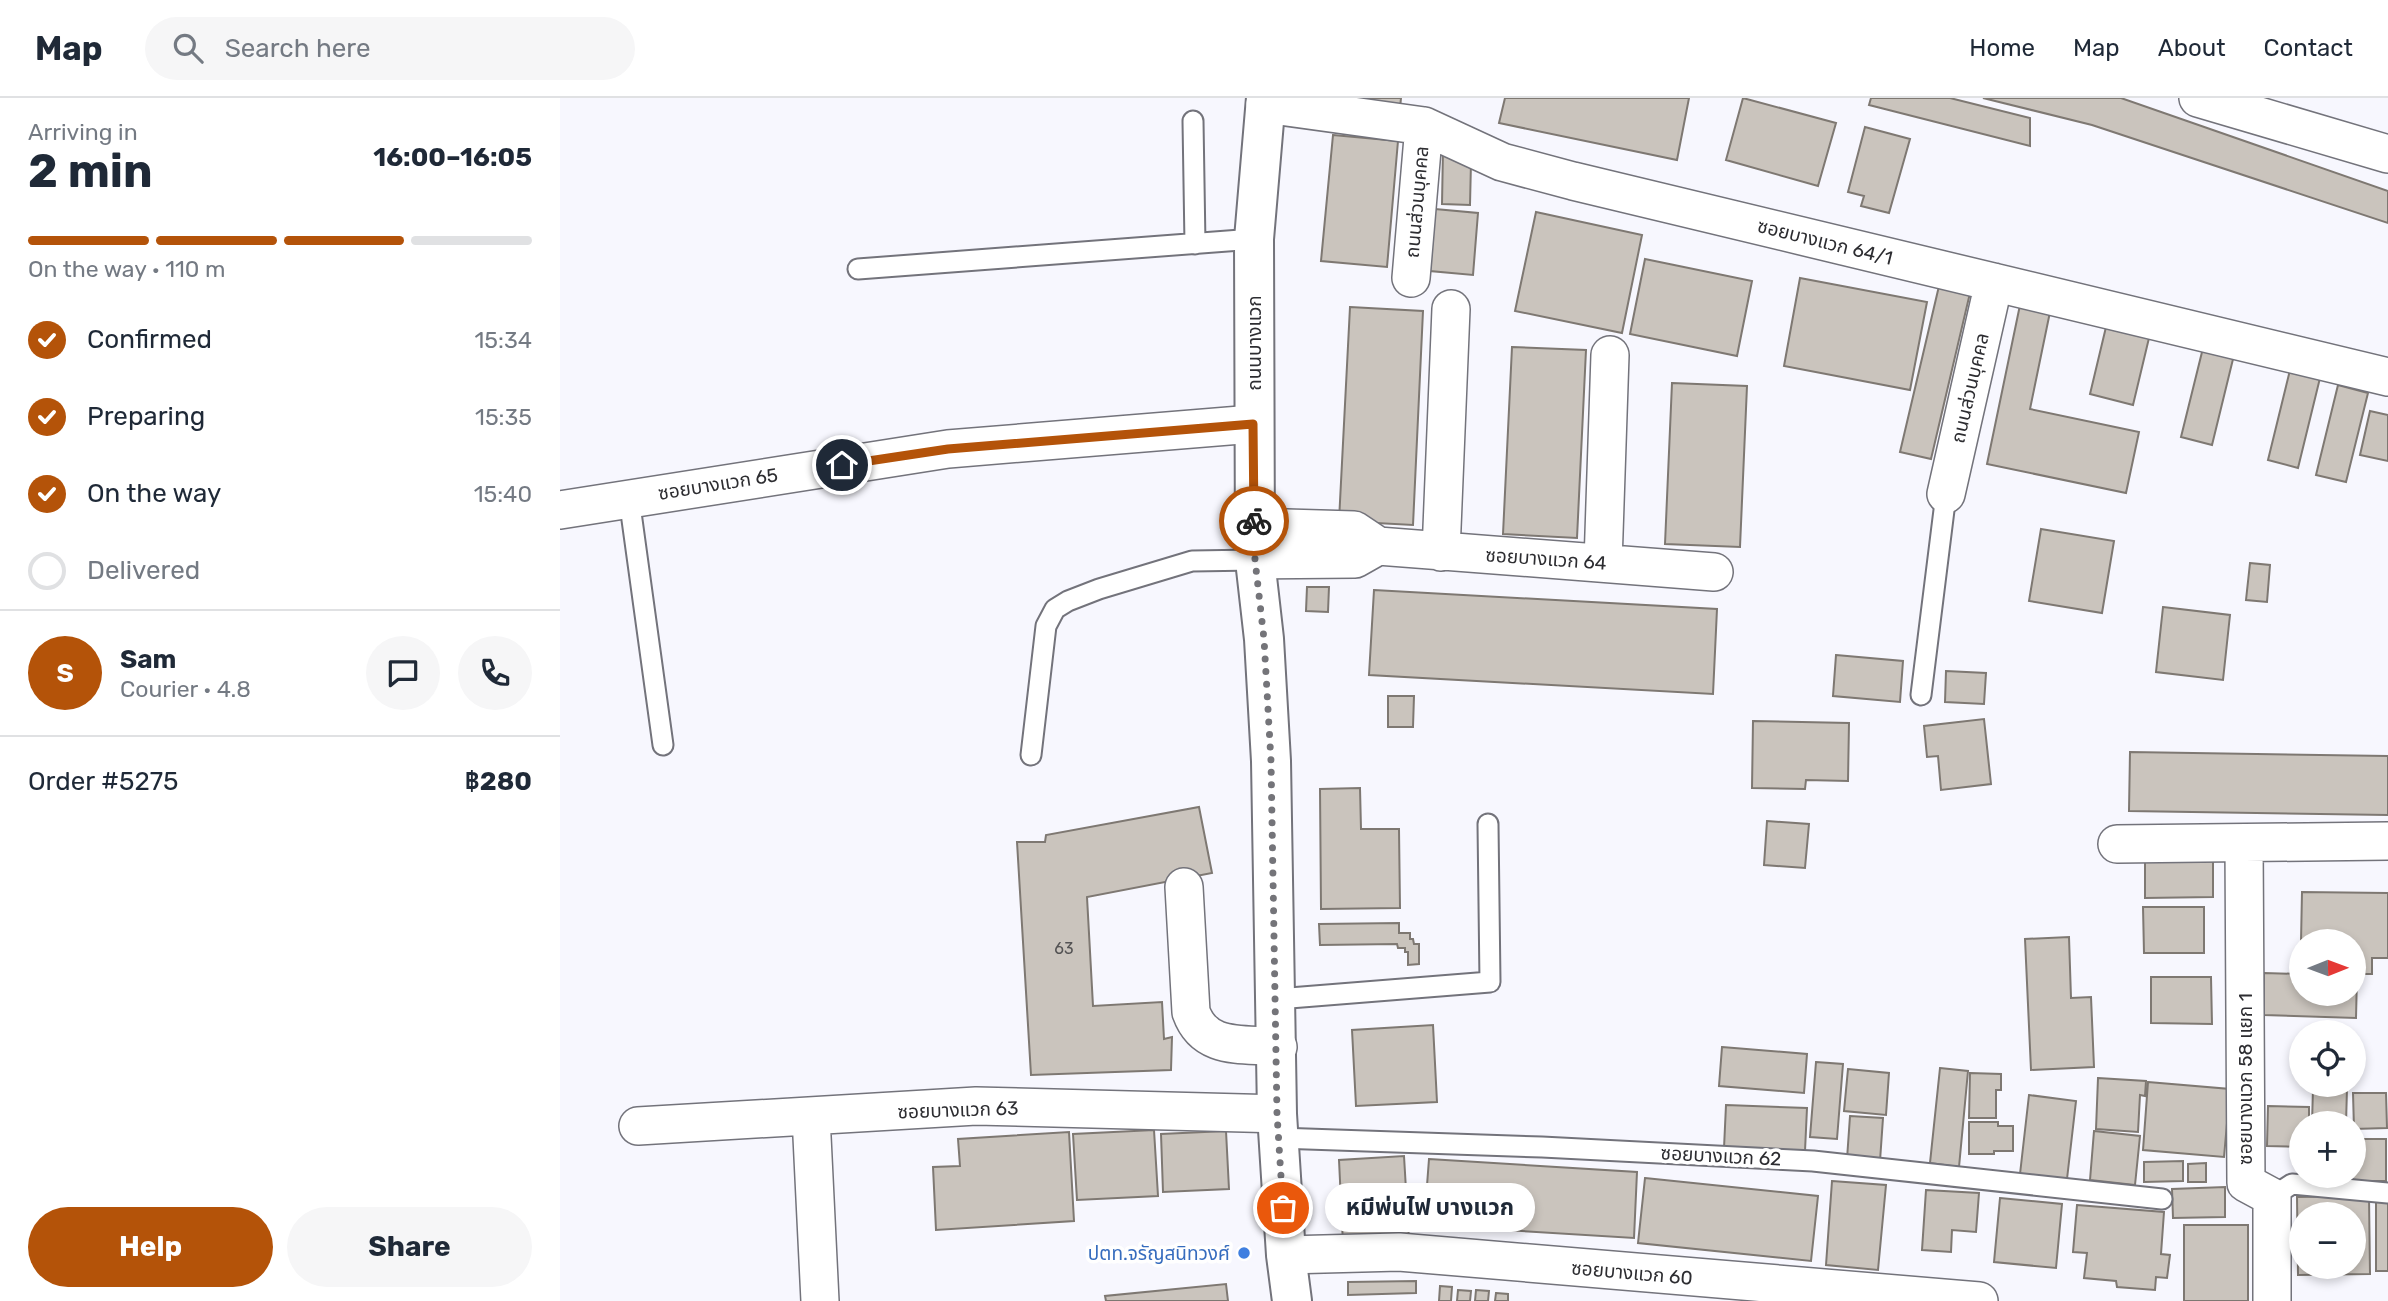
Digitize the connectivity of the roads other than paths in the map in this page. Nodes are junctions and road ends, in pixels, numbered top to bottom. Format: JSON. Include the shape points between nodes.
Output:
{"nodes":[{"id":1,"x":2198,"y":98,"type":"edge"},
{"id":2,"x":1265,"y":101,"type":"edge"},
{"id":3,"x":1193,"y":121,"type":"dead end"},
{"id":4,"x":1424,"y":126,"type":"junction"},
{"id":5,"x":2388,"y":154,"type":"edge"},
{"id":6,"x":1254,"y":239,"type":"junction"},
{"id":7,"x":1195,"y":244,"type":"junction"},
{"id":8,"x":858,"y":269,"type":"dead end"},
{"id":9,"x":1410,"y":278,"type":"dead end"},
{"id":10,"x":1994,"y":282,"type":"junction"},
{"id":11,"x":1451,"y":309,"type":"dead end"},
{"id":12,"x":1610,"y":355,"type":"dead end"},
{"id":13,"x":2388,"y":377,"type":"edge"},
{"id":14,"x":1253,"y":424,"type":"junction"},
{"id":15,"x":1946,"y":494,"type":"joint"},
{"id":16,"x":629,"y":498,"type":"junction"},
{"id":17,"x":560,"y":510,"type":"edge"},
{"id":18,"x":1254,"y":544,"type":"junction"},
{"id":19,"x":1441,"y":552,"type":"junction"},
{"id":20,"x":1603,"y":563,"type":"junction"},
{"id":21,"x":1714,"y":572,"type":"dead end"},
{"id":22,"x":1921,"y":695,"type":"dead end"},
{"id":23,"x":663,"y":744,"type":"dead end"},
{"id":24,"x":1031,"y":755,"type":"dead end"},
{"id":25,"x":1488,"y":824,"type":"dead end"},
{"id":26,"x":2388,"y":841,"type":"edge"},
{"id":27,"x":2244,"y":843,"type":"junction"},
{"id":28,"x":2118,"y":844,"type":"dead end"},
{"id":29,"x":1184,"y":887,"type":"dead end"},
{"id":30,"x":1277,"y":999,"type":"junction"},
{"id":31,"x":1278,"y":1046,"type":"junction"},
{"id":32,"x":811,"y":1116,"type":"junction"},
{"id":33,"x":638,"y":1126,"type":"dead end"},
{"id":34,"x":1278,"y":1126,"type":"junction"},
{"id":35,"x":2388,"y":1193,"type":"edge"},
{"id":36,"x":2272,"y":1197,"type":"junction"},
{"id":37,"x":2162,"y":1199,"type":"dead end"},
{"id":38,"x":1286,"y":1255,"type":"junction"},
{"id":39,"x":820,"y":1301,"type":"edge"},
{"id":40,"x":1292,"y":1301,"type":"edge"},
{"id":41,"x":1979,"y":1301,"type":"edge"},
{"id":42,"x":2272,"y":1301,"type":"edge"}],
"edges":[{"from":1,"to":5,"type":"street"},
{"from":2,"to":4,"type":"street","name":"ซอยบางแวก 64/1"},
{"from":2,"to":6,"type":"main road","name":"ถนนบางแวก"},
{"from":3,"to":7,"type":"lane"},
{"from":4,"to":9,"type":"street","name":"ถนนส่วนบุคคล"},
{"from":4,"to":10,"type":"street","name":"ซอยบางแวก 64/1","via":[[1502,162]]},
{"from":6,"to":7,"type":"lane"},
{"from":6,"to":14,"type":"main road","name":"ถนนบางแวก"},
{"from":7,"to":8,"type":"lane"},
{"from":10,"to":13,"type":"street","name":"ซอยบางแวก 64/1"},
{"from":10,"to":15,"type":"street","name":"ถนนส่วนบุคคล"},
{"from":11,"to":19,"type":"street"},
{"from":12,"to":20,"type":"street"},
{"from":14,"to":16,"type":"street","name":"ซอยบางแวก 65","via":[[948,449]]},
{"from":14,"to":18,"type":"main road","name":"ถนนบางแวก"},
{"from":15,"to":22,"type":"lane"},
{"from":16,"to":17,"type":"street","name":"ซอยบางแวก 65"},
{"from":16,"to":23,"type":"lane"},
{"from":18,"to":19,"type":"street","name":"ซอยบางแวก 64","via":[[1354,530],[1378,546]]},
{"from":18,"to":24,"type":"lane","via":[[1099,589],[1055,609],[1046,626]]},
{"from":18,"to":30,"type":"main road","name":"ถนนบางแวก","via":[[1271,761]]},
{"from":19,"to":20,"type":"street","name":"ซอยบางแวก 64"},
{"from":20,"to":21,"type":"street","name":"ซอยบางแวก 64"},
{"from":25,"to":30,"type":"lane","via":[[1490,982]]},
{"from":26,"to":27,"type":"street"},
{"from":27,"to":28,"type":"street"},
{"from":27,"to":36,"type":"street","name":"ซอยบางแวก 58 แยก 1","via":[[2246,1183]]},
{"from":29,"to":31,"type":"street","via":[[1191,1012],[1196,1027],[1214,1041]]},
{"from":30,"to":31,"type":"main road","name":"ถนนบางแวก"},
{"from":31,"to":34,"type":"main road","name":"ถนนบางแวก"},
{"from":32,"to":33,"type":"street","name":"ซอยบางแวก 63"},
{"from":32,"to":34,"type":"street","name":"ซอยบางแวก 63","via":[[976,1106]]},
{"from":32,"to":39,"type":"street"},
{"from":34,"to":37,"type":"lane","name":"ซอยบางแวก 62","via":[[1542,1147],[1813,1161]]},
{"from":34,"to":38,"type":"main road","name":"ถนนบางแวก"},
{"from":35,"to":36,"type":"lane","via":[[2292,1184]]},
{"from":36,"to":42,"type":"street"},
{"from":38,"to":40,"type":"main road","name":"ถนนบางแวก"},
{"from":38,"to":41,"type":"street","name":"ซอยบางแวก 60","via":[[1399,1252]]}]}
